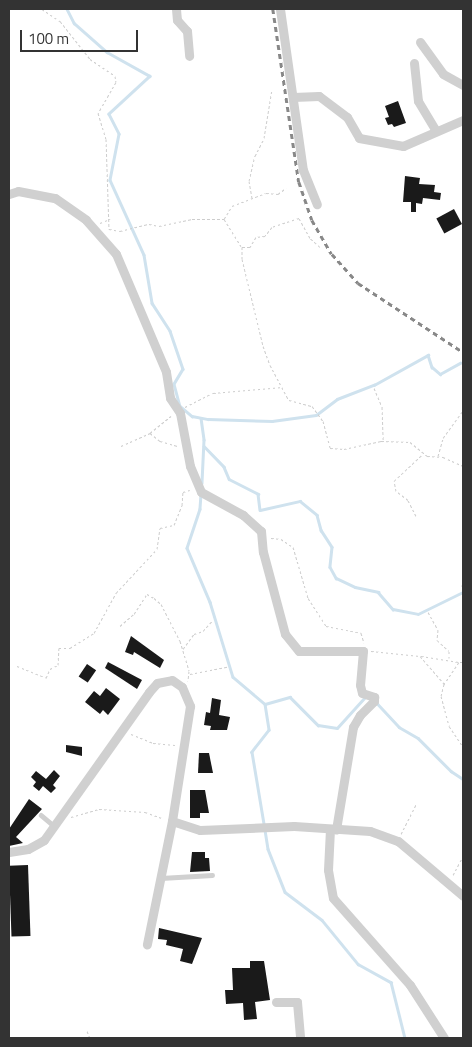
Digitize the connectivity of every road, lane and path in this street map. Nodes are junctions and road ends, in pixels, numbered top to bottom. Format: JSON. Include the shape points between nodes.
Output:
{"nodes":[{"id":1,"x":42,"y":9,"type":"edge"},
{"id":2,"x":176,"y":9,"type":"edge"},
{"id":3,"x":280,"y":9,"type":"edge"},
{"id":4,"x":420,"y":42,"type":"dead end"},
{"id":5,"x":190,"y":56,"type":"dead end"},
{"id":6,"x":414,"y":63,"type":"dead end"},
{"id":7,"x":463,"y":85,"type":"edge"},
{"id":8,"x":272,"y":89,"type":"dead end"},
{"id":9,"x":292,"y":97,"type":"junction"},
{"id":10,"x":463,"y":120,"type":"edge"},
{"id":11,"x":436,"y":131,"type":"junction"},
{"id":12,"x":286,"y":188,"type":"dead end"},
{"id":13,"x":9,"y":194,"type":"edge"},
{"id":14,"x":252,"y":198,"type":"junction"},
{"id":15,"x":317,"y":204,"type":"dead end"},
{"id":16,"x":110,"y":219,"type":"junction"},
{"id":17,"x":224,"y":219,"type":"junction"},
{"id":18,"x":99,"y":223,"type":"dead end"},
{"id":19,"x":320,"y":246,"type":"dead end"},
{"id":20,"x":242,"y":247,"type":"junction"},
{"id":21,"x":284,"y":387,"type":"junction"},
{"id":22,"x":374,"y":388,"type":"dead end"},
{"id":23,"x":463,"y":410,"type":"edge"},
{"id":24,"x":178,"y":411,"type":"junction"},
{"id":25,"x":150,"y":433,"type":"junction"},
{"id":26,"x":383,"y":441,"type":"junction"},
{"id":27,"x":121,"y":446,"type":"dead end"},
{"id":28,"x":188,"y":448,"type":"junction"},
{"id":29,"x":424,"y":454,"type":"junction"},
{"id":30,"x":438,"y":457,"type":"junction"},
{"id":31,"x":463,"y":466,"type":"edge"},
{"id":32,"x":198,"y":484,"type":"junction"},
{"id":33,"x":416,"y":516,"type":"dead end"},
{"id":34,"x":463,"y":528,"type":"edge"},
{"id":35,"x":261,"y":531,"type":"junction"},
{"id":36,"x":463,"y":539,"type":"edge"},
{"id":37,"x":463,"y":577,"type":"edge"},
{"id":38,"x":462,"y":587,"type":"edge"},
{"id":39,"x":428,"y":612,"type":"dead end"},
{"id":40,"x":212,"y":620,"type":"dead end"},
{"id":41,"x":120,"y":626,"type":"dead end"},
{"id":42,"x":183,"y":649,"type":"junction"},
{"id":43,"x":363,"y":651,"type":"junction"},
{"id":44,"x":420,"y":656,"type":"junction"},
{"id":45,"x":449,"y":658,"type":"junction"},
{"id":46,"x":459,"y":662,"type":"junction"},
{"id":47,"x":463,"y":662,"type":"edge"},
{"id":48,"x":17,"y":666,"type":"dead end"},
{"id":49,"x":227,"y":667,"type":"dead end"},
{"id":50,"x":190,"y":675,"type":"junction"},
{"id":51,"x":444,"y":684,"type":"junction"},
{"id":52,"x":182,"y":687,"type":"junction"},
{"id":53,"x":123,"y":731,"type":"junction"},
{"id":54,"x":463,"y":741,"type":"edge"},
{"id":55,"x":460,"y":743,"type":"junction"},
{"id":56,"x":186,"y":746,"type":"junction"},
{"id":57,"x":463,"y":747,"type":"edge"},
{"id":58,"x":416,"y":804,"type":"dead end"},
{"id":59,"x":41,"y":815,"type":"dead end"},
{"id":60,"x":172,"y":821,"type":"junction"},
{"id":61,"x":55,"y":825,"type":"junction"},
{"id":62,"x":333,"y":829,"type":"junction"},
{"id":63,"x":398,"y":841,"type":"junction"},
{"id":64,"x":9,"y":852,"type":"edge"},
{"id":65,"x":463,"y":856,"type":"edge"},
{"id":66,"x":212,"y":875,"type":"dead end"},
{"id":67,"x":161,"y":878,"type":"junction"},
{"id":68,"x":454,"y":886,"type":"junction"},
{"id":69,"x":463,"y":896,"type":"edge"},
{"id":70,"x":147,"y":944,"type":"dead end"},
{"id":71,"x":276,"y":1002,"type":"dead end"},
{"id":72,"x":87,"y":1032,"type":"dead end"},
{"id":73,"x":90,"y":1038,"type":"edge"},
{"id":74,"x":300,"y":1038,"type":"edge"},
{"id":75,"x":444,"y":1038,"type":"edge"}],
"edges":[{"from":1,"to":16,"type":"path","via":[[60,21],[90,59],[116,76],[116,82],[98,113],[106,138]]},
{"from":2,"to":5,"type":"street","via":[[177,20],[187,31]]},
{"from":3,"to":9,"type":"street"},
{"from":4,"to":7,"type":"street","via":[[444,74]]},
{"from":6,"to":11,"type":"street","via":[[418,100]]},
{"from":8,"to":14,"type":"path","via":[[264,138],[255,156],[250,181]]},
{"from":9,"to":11,"type":"street","via":[[319,96],[347,117],[359,138],[402,146]]},
{"from":9,"to":15,"type":"street","via":[[303,170]]},
{"from":10,"to":11,"type":"street"},
{"from":12,"to":14,"type":"path","via":[[278,194]]},
{"from":13,"to":24,"type":"street","via":[[18,191],[55,198],[86,220],[111,247],[132,286],[166,372],[172,404]]},
{"from":14,"to":17,"type":"path","via":[[229,208]]},
{"from":16,"to":17,"type":"path","via":[[109,229],[120,231],[192,219]]},
{"from":16,"to":18,"type":"path"},
{"from":17,"to":20,"type":"path"},
{"from":19,"to":20,"type":"path","via":[[310,238],[299,218],[289,219],[265,236],[256,238],[250,247]]},
{"from":20,"to":21,"type":"path","via":[[256,321],[270,365]]},
{"from":21,"to":24,"type":"path","via":[[213,393]]},
{"from":21,"to":26,"type":"path","via":[[289,400],[312,406],[323,421],[330,448],[344,449]]},
{"from":22,"to":26,"type":"path","via":[[382,407]]},
{"from":23,"to":30,"type":"path","via":[[443,438]]},
{"from":24,"to":25,"type":"path"},
{"from":24,"to":28,"type":"street"},
{"from":25,"to":27,"type":"path"},
{"from":25,"to":28,"type":"path","via":[[160,441]]},
{"from":26,"to":29,"type":"path","via":[[410,442]]},
{"from":28,"to":32,"type":"street","via":[[190,466]]},
{"from":29,"to":30,"type":"path"},
{"from":29,"to":33,"type":"path","via":[[394,481],[396,491],[408,500]]},
{"from":30,"to":31,"type":"path"},
{"from":32,"to":35,"type":"street","via":[[201,492],[244,516]]},
{"from":32,"to":48,"type":"path","via":[[183,491],[182,505],[174,525],[160,528],[157,549],[116,593],[94,633],[70,648],[59,648],[58,665],[50,669],[46,678]]},
{"from":34,"to":36,"type":"path"},
{"from":35,"to":43,"type":"path","via":[[292,547],[308,598],[326,626],[361,633],[365,637]]},
{"from":35,"to":43,"type":"street","via":[[263,552],[285,634],[299,651]]},
{"from":37,"to":38,"type":"path"},
{"from":39,"to":45,"type":"path","via":[[438,630],[437,640],[448,651]]},
{"from":40,"to":42,"type":"path","via":[[203,631],[194,634]]},
{"from":41,"to":42,"type":"path","via":[[134,614],[147,594],[161,604]]},
{"from":42,"to":50,"type":"path"},
{"from":43,"to":44,"type":"path"},
{"from":43,"to":62,"type":"street","via":[[360,685],[362,693],[374,697],[374,701],[360,714],[353,727]]},
{"from":44,"to":45,"type":"path"},
{"from":44,"to":51,"type":"path"},
{"from":45,"to":46,"type":"path"},
{"from":46,"to":47,"type":"path"},
{"from":46,"to":51,"type":"path"},
{"from":49,"to":50,"type":"path"},
{"from":50,"to":52,"type":"path"},
{"from":51,"to":55,"type":"path","via":[[444,713]]},
{"from":52,"to":53,"type":"street","via":[[172,680],[157,683]]},
{"from":52,"to":56,"type":"street","via":[[190,706]]},
{"from":53,"to":56,"type":"path","via":[[153,742]]},
{"from":53,"to":61,"type":"street"},
{"from":54,"to":55,"type":"path"},
{"from":55,"to":57,"type":"path"},
{"from":56,"to":60,"type":"street"},
{"from":58,"to":63,"type":"path"},
{"from":59,"to":61,"type":"lane"},
{"from":60,"to":61,"type":"path","via":[[145,812],[99,809]]},
{"from":60,"to":62,"type":"street","via":[[200,830],[275,826]]},
{"from":60,"to":67,"type":"street"},
{"from":61,"to":64,"type":"street","via":[[36,846]]},
{"from":62,"to":63,"type":"street","via":[[370,831]]},
{"from":62,"to":75,"type":"street","via":[[328,870],[333,898],[410,985]]},
{"from":63,"to":68,"type":"street"},
{"from":65,"to":68,"type":"path","via":[[455,869]]},
{"from":66,"to":67,"type":"lane"},
{"from":67,"to":70,"type":"street"},
{"from":68,"to":69,"type":"street"},
{"from":71,"to":74,"type":"street","via":[[297,1002]]},
{"from":72,"to":73,"type":"path"}]}
